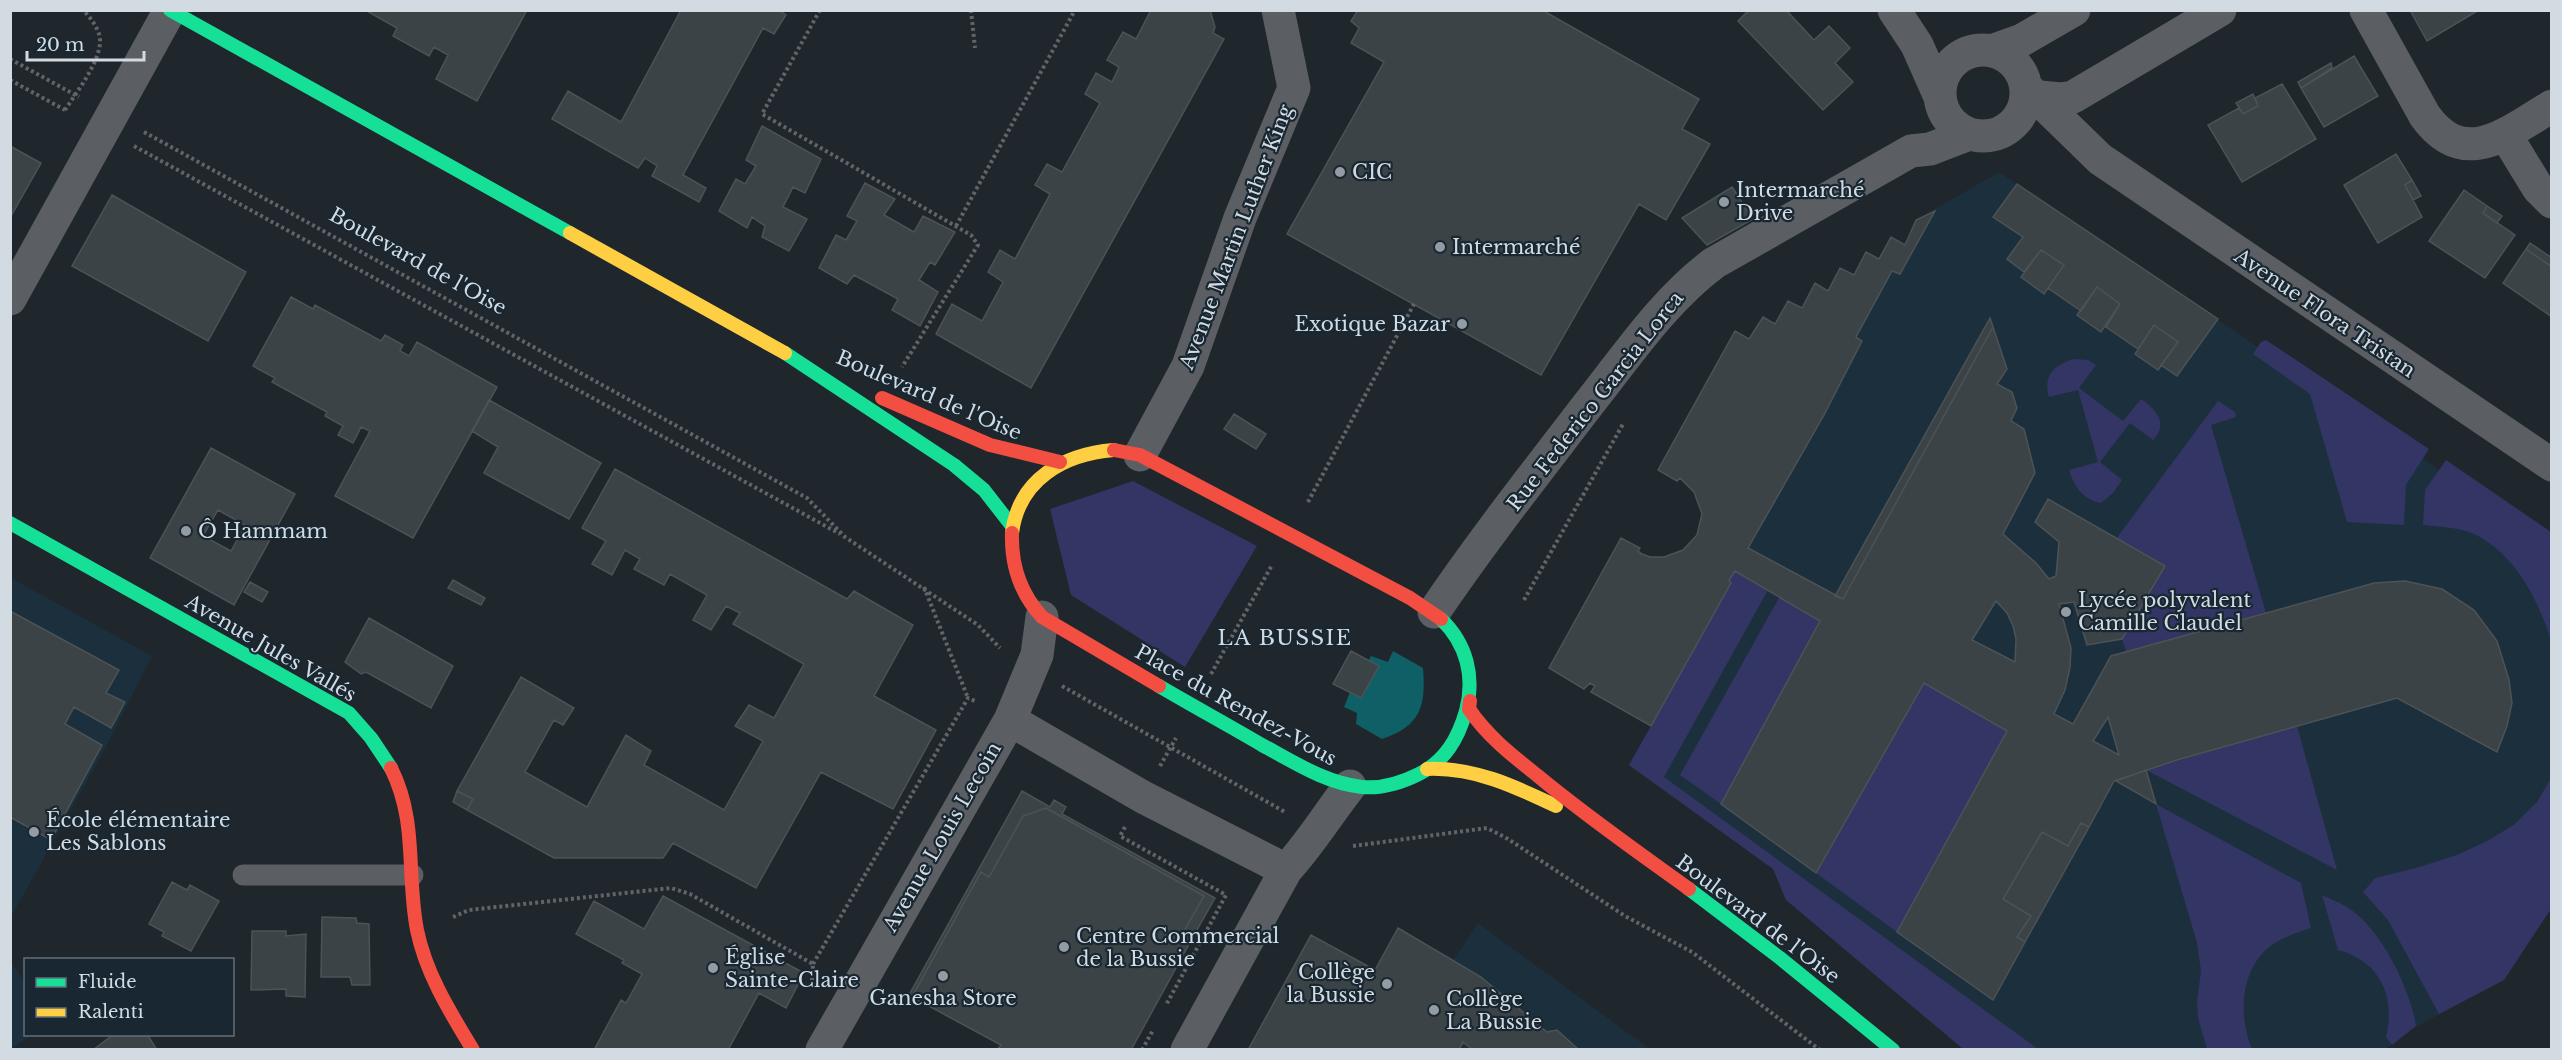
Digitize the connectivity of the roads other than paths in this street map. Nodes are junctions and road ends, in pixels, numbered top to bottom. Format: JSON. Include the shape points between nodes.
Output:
{"nodes":[{"id":1,"x":170,"y":10,"type":"edge"},
{"id":2,"x":1278,"y":10,"type":"edge"},
{"id":3,"x":1894,"y":10,"type":"edge"},
{"id":4,"x":1901,"y":10,"type":"edge"},
{"id":5,"x":2074,"y":10,"type":"edge"},
{"id":6,"x":2366,"y":10,"type":"edge"},
{"id":7,"x":2214,"y":12,"type":"edge"},
{"id":8,"x":1985,"y":50,"type":"junction"},
{"id":9,"x":2081,"y":92,"type":"junction"},
{"id":10,"x":2030,"y":94,"type":"junction"},
{"id":11,"x":1940,"y":100,"type":"junction"},
{"id":12,"x":2552,"y":106,"type":"edge"},
{"id":13,"x":2008,"y":129,"type":"junction"},
{"id":14,"x":1969,"y":134,"type":"junction"},
{"id":15,"x":2505,"y":134,"type":"junction"},
{"id":16,"x":1911,"y":151,"type":"junction"},
{"id":17,"x":2094,"y":154,"type":"junction"},
{"id":18,"x":2552,"y":202,"type":"edge"},
{"id":19,"x":10,"y":299,"type":"edge"},
{"id":20,"x":785,"y":353,"type":"junction"},
{"id":21,"x":1140,"y":455,"type":"junction"},
{"id":22,"x":1060,"y":462,"type":"junction"},
{"id":23,"x":2552,"y":465,"type":"edge"},
{"id":24,"x":10,"y":523,"type":"edge"},
{"id":25,"x":1012,"y":526,"type":"junction"},
{"id":26,"x":1434,"y":612,"type":"junction"},
{"id":27,"x":1042,"y":617,"type":"junction"},
{"id":28,"x":1470,"y":701,"type":"junction"},
{"id":29,"x":1010,"y":720,"type":"junction"},
{"id":30,"x":1427,"y":769,"type":"junction"},
{"id":31,"x":1350,"y":786,"type":"junction"},
{"id":32,"x":1596,"y":824,"type":"junction"},
{"id":33,"x":1286,"y":870,"type":"junction"},
{"id":34,"x":243,"y":875,"type":"dead end"},
{"id":35,"x":413,"y":875,"type":"junction"},
{"id":36,"x":824,"y":1046,"type":"edge"},
{"id":37,"x":473,"y":1050,"type":"edge"},
{"id":38,"x":1187,"y":1050,"type":"edge"},
{"id":39,"x":1893,"y":1050,"type":"edge"}],
"edges":[{"from":1,"to":19,"type":"street"},
{"from":1,"to":20,"type":"main road","name":"Boulevard de l'Oise"},
{"from":2,"to":21,"type":"street","name":"Avenue Martin Luther King","via":[[1294,88],[1240,218],[1188,366]]},
{"from":3,"to":11,"type":"street","via":[[1917,45]]},
{"from":4,"to":8,"type":"street","via":[[1948,46]]},
{"from":5,"to":8,"type":"street","via":[[2022,40]]},
{"from":6,"to":15,"type":"street","via":[[2433,127],[2457,143],[2472,146]]},
{"from":7,"to":9,"type":"street"},
{"from":8,"to":10,"type":"street","via":[[2009,57],[2021,71]]},
{"from":8,"to":11,"type":"street","via":[[1967,52],[1953,62],[1943,77]]},
{"from":9,"to":10,"type":"street","via":[[2062,99]]},
{"from":9,"to":17,"type":"street","via":[[2079,114]]},
{"from":10,"to":13,"type":"street","via":[[2022,113]]},
{"from":10,"to":17,"type":"street"},
{"from":11,"to":14,"type":"street","via":[[1954,125]]},
{"from":11,"to":16,"type":"street","name":"Rue Federico Garcia Lorca","via":[[1932,124]]},
{"from":12,"to":15,"type":"street"},
{"from":13,"to":14,"type":"street","via":[[1986,136]]},
{"from":13,"to":17,"type":"street","via":[[2054,137]]},
{"from":14,"to":16,"type":"street","name":"Rue Federico Garcia Lorca","via":[[1930,149]]},
{"from":15,"to":18,"type":"street","via":[[2538,188]]},
{"from":16,"to":26,"type":"street","name":"Rue Federico Garcia Lorca","via":[[1714,263],[1677,294],[1550,455]]},
{"from":17,"to":23,"type":"street","name":"Avenue Flora Tristan"},
{"from":20,"to":22,"type":"main road","name":"Boulevard de l'Oise","via":[[991,447]]},
{"from":20,"to":25,"type":"main road","name":"Boulevard de l'Oise","via":[[954,465],[984,490]]},
{"from":21,"to":22,"type":"main road","name":"Place du Rendez-Vous","via":[[1100,450]]},
{"from":21,"to":26,"type":"main road","name":"Place du Rendez-Vous"},
{"from":22,"to":25,"type":"main road","name":"Place du Rendez-Vous","via":[[1029,487]]},
{"from":24,"to":35,"type":"main road","name":"Avenue Jules Vallés","via":[[349,713],[372,736],[403,795],[410,826]]},
{"from":25,"to":27,"type":"main road","name":"Place du Rendez-Vous","via":[[1016,571]]},
{"from":26,"to":28,"type":"main road","name":"Place du Rendez-Vous","via":[[1448,625],[1466,659]]},
{"from":27,"to":29,"type":"street","name":"Avenue Louis Lecoin","via":[[1037,655]]},
{"from":27,"to":31,"type":"main road","name":"Place du Rendez-Vous","via":[[1203,712],[1320,776]]},
{"from":28,"to":30,"type":"main road","name":"Place du Rendez-Vous","via":[[1455,739],[1437,763]]},
{"from":28,"to":32,"type":"main road","name":"Boulevard de l'Oise","via":[[1469,709],[1500,744]]},
{"from":29,"to":33,"type":"street","via":[[1143,797]]},
{"from":29,"to":36,"type":"street","name":"Avenue Louis Lecoin"},
{"from":30,"to":31,"type":"main road","name":"Place du Rendez-Vous","via":[[1390,785]]},
{"from":30,"to":32,"type":"main road","name":"Boulevard de l'Oise","via":[[1450,768],[1477,774]]},
{"from":31,"to":33,"type":"street"},
{"from":32,"to":39,"type":"main road","name":"Boulevard de l'Oise","via":[[1726,918]]},
{"from":33,"to":38,"type":"street"},
{"from":34,"to":35,"type":"lane"},
{"from":35,"to":37,"type":"main road","name":"Avenue Jules Vallés","via":[[416,928],[423,957]]}]}
